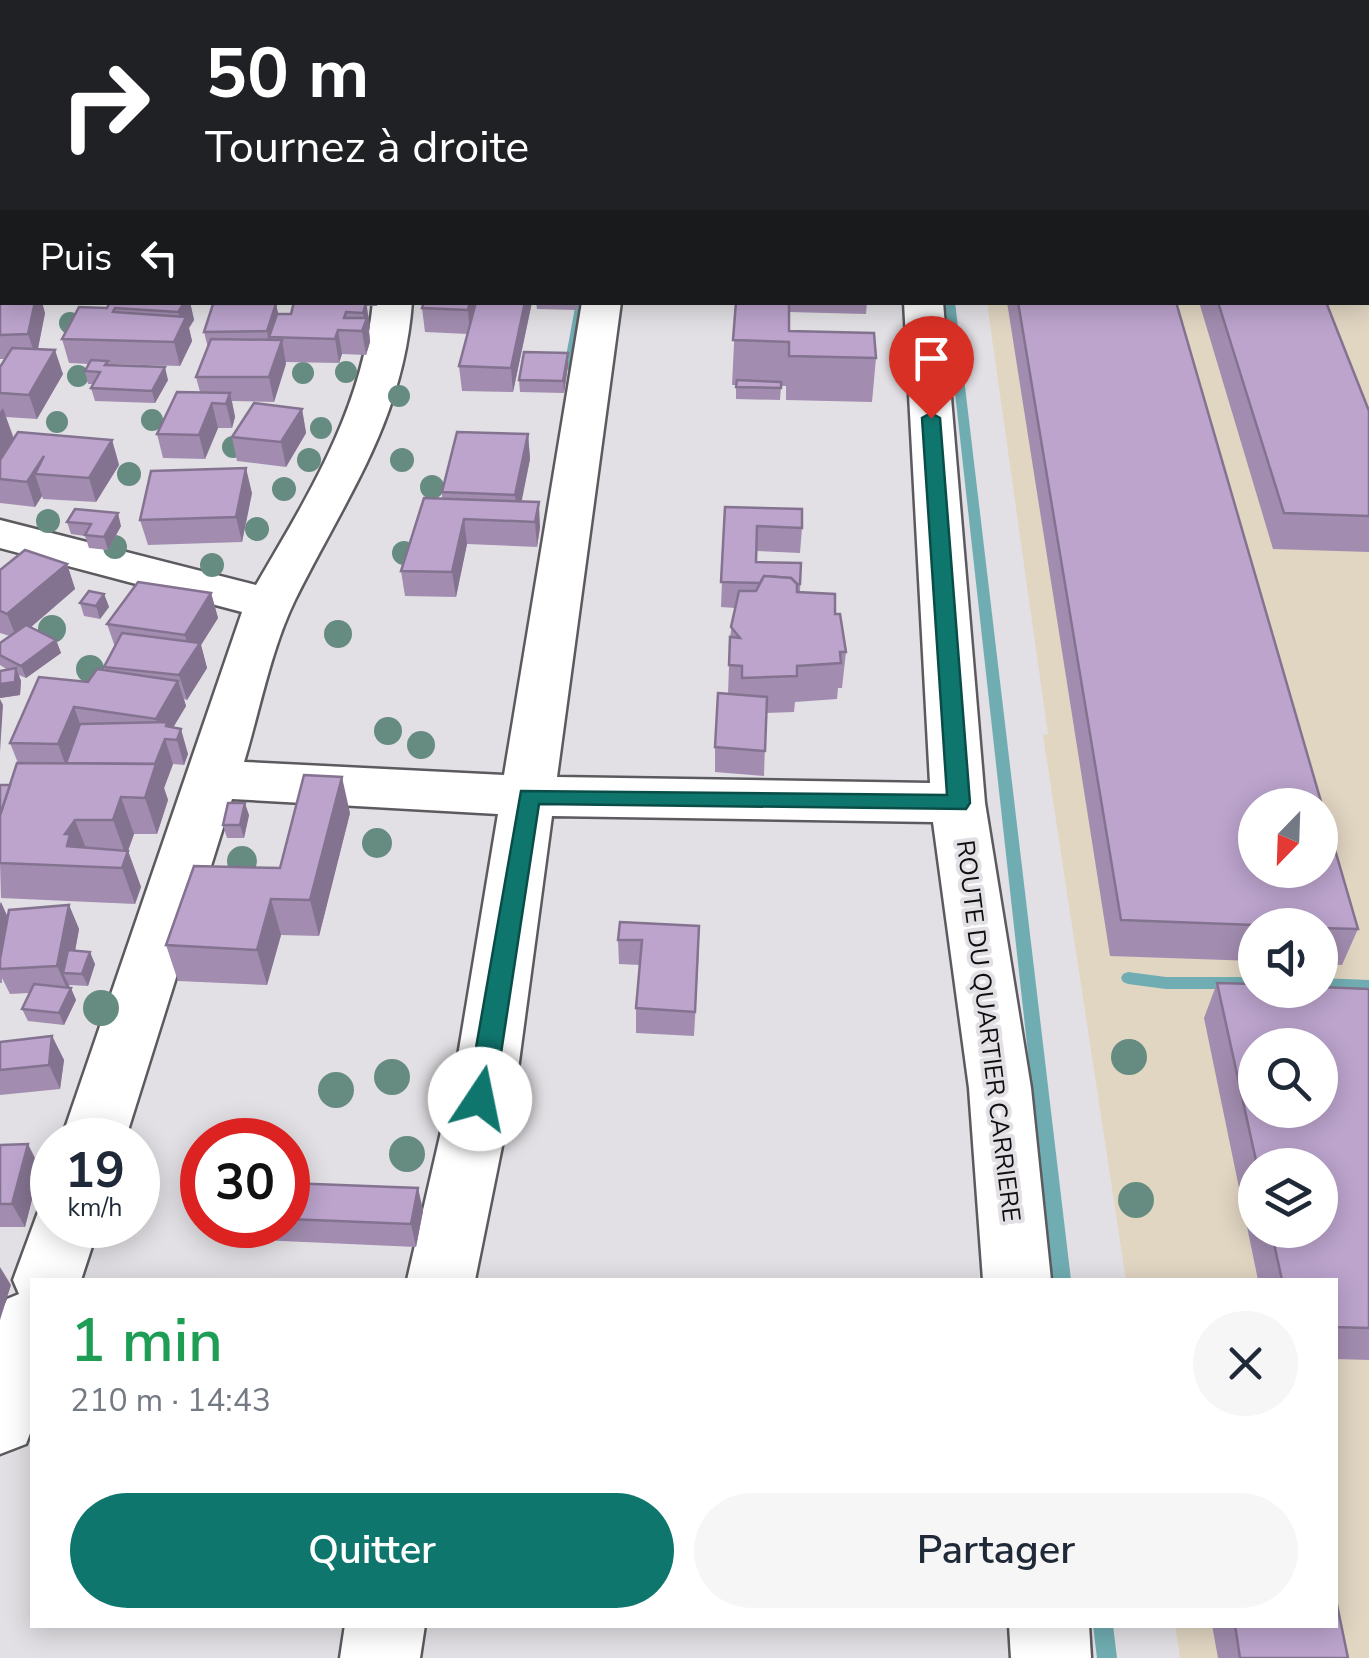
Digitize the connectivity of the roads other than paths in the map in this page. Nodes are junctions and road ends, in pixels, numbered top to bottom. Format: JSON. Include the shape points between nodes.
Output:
{"nodes":[{"id":1,"x":392,"y":305,"type":"edge"},
{"id":2,"x":602,"y":305,"type":"edge"},
{"id":3,"x":923,"y":305,"type":"edge"},
{"id":4,"x":0,"y":534,"type":"edge"},
{"id":5,"x":269,"y":604,"type":"junction"},
{"id":6,"x":214,"y":778,"type":"junction"},
{"id":7,"x":529,"y":796,"type":"junction"},
{"id":8,"x":958,"y":803,"type":"junction"},
{"id":9,"x":100,"y":1118,"type":"edge"},
{"id":10,"x":57,"y":1248,"type":"edge"},
{"id":11,"x":47,"y":1278,"type":"edge"},
{"id":12,"x":442,"y":1278,"type":"edge"},
{"id":13,"x":1018,"y":1278,"type":"edge"},
{"id":14,"x":30,"y":1328,"type":"edge"},
{"id":15,"x":0,"y":1420,"type":"edge"},
{"id":16,"x":385,"y":1628,"type":"edge"},
{"id":17,"x":1048,"y":1628,"type":"edge"},
{"id":18,"x":380,"y":1658,"type":"edge"},
{"id":19,"x":1052,"y":1658,"type":"edge"}],
"edges":[{"from":1,"to":5,"type":"street","via":[[378,392],[357,452]]},
{"from":2,"to":7,"type":"street"},
{"from":3,"to":8,"type":"street","name":"ROUTE DU QUARTIER CARRIERE"},
{"from":4,"to":5,"type":"street"},
{"from":5,"to":6,"type":"street"},
{"from":6,"to":7,"type":"street"},
{"from":6,"to":9,"type":"street"},
{"from":7,"to":8,"type":"street"},
{"from":7,"to":12,"type":"street","via":[[488,1062]]},
{"from":8,"to":13,"type":"street","name":"ROUTE DU QUARTIER CARRIERE","via":[[1000,1088]]},
{"from":10,"to":11,"type":"street"},
{"from":14,"to":15,"type":"street"},
{"from":16,"to":18,"type":"street"},
{"from":17,"to":19,"type":"street"}]}
